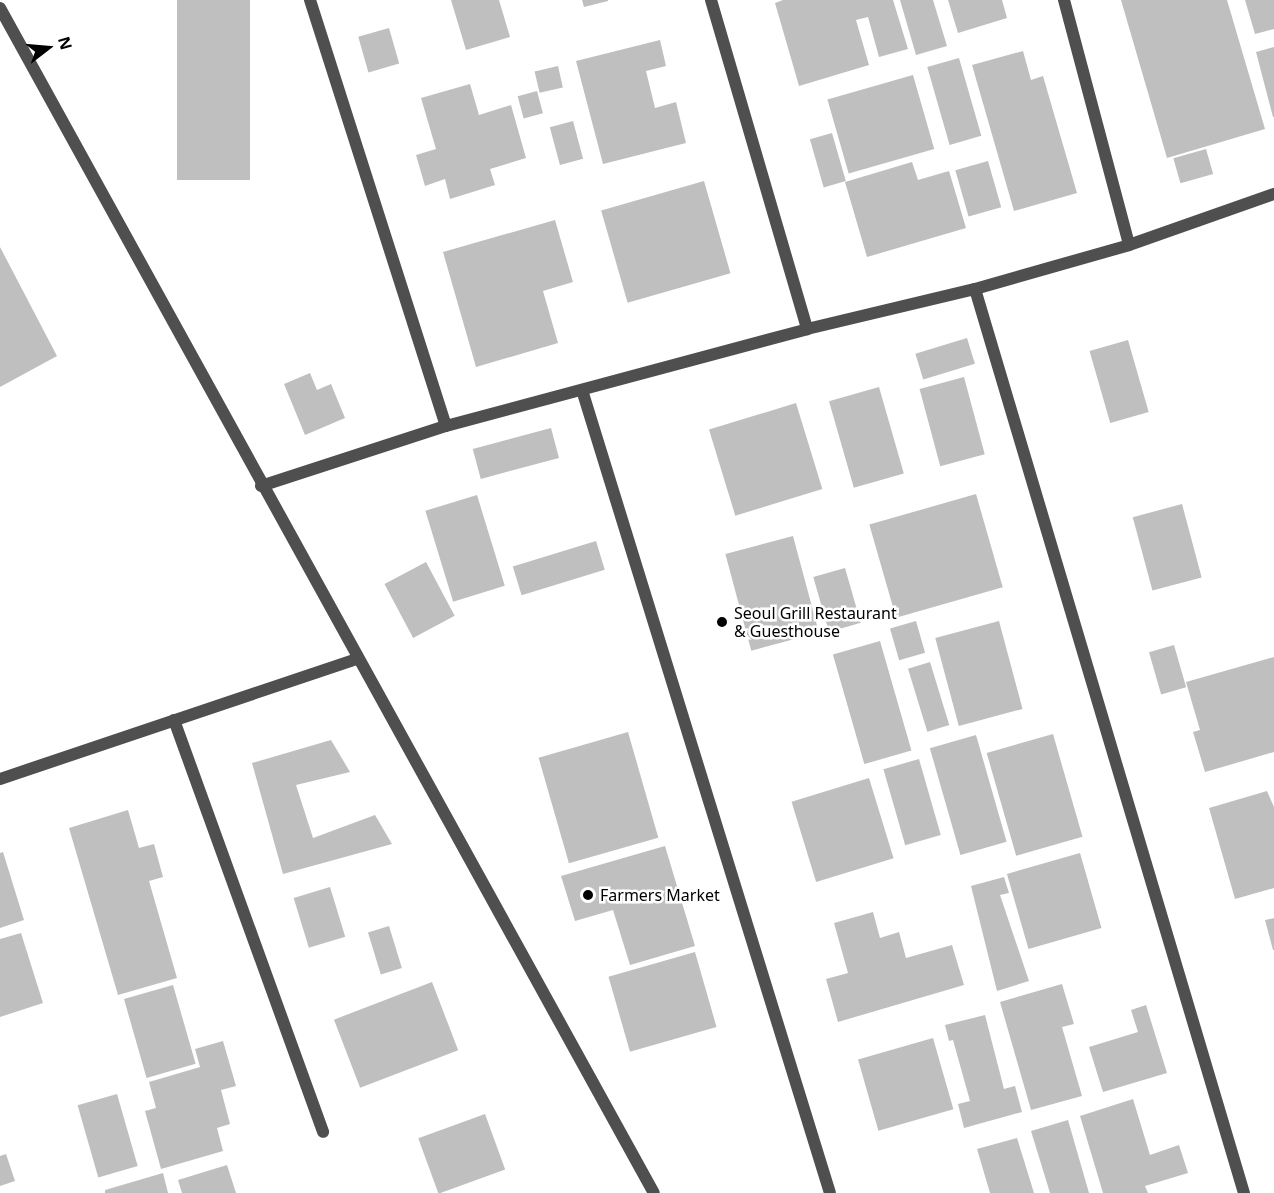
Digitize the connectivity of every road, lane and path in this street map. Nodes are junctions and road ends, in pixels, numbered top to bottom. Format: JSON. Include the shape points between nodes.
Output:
{"nodes":[{"id":1,"x":309,"y":0,"type":"edge"},
{"id":2,"x":711,"y":0,"type":"edge"},
{"id":3,"x":1064,"y":0,"type":"edge"},
{"id":4,"x":0,"y":8,"type":"edge"},
{"id":5,"x":1274,"y":194,"type":"edge"},
{"id":6,"x":1129,"y":245,"type":"junction"},
{"id":7,"x":975,"y":289,"type":"junction"},
{"id":8,"x":807,"y":329,"type":"junction"},
{"id":9,"x":582,"y":390,"type":"junction"},
{"id":10,"x":446,"y":426,"type":"junction"},
{"id":11,"x":261,"y":486,"type":"junction"},
{"id":12,"x":356,"y":659,"type":"junction"},
{"id":13,"x":174,"y":720,"type":"junction"},
{"id":14,"x":0,"y":779,"type":"edge"},
{"id":15,"x":323,"y":1132,"type":"dead end"},
{"id":16,"x":654,"y":1193,"type":"edge"},
{"id":17,"x":830,"y":1193,"type":"edge"},
{"id":18,"x":1244,"y":1193,"type":"edge"}],
"edges":[{"from":1,"to":10,"type":"street"},
{"from":2,"to":8,"type":"street"},
{"from":3,"to":6,"type":"street"},
{"from":4,"to":11,"type":"street"},
{"from":5,"to":6,"type":"street"},
{"from":6,"to":7,"type":"street"},
{"from":7,"to":8,"type":"street"},
{"from":7,"to":18,"type":"street"},
{"from":8,"to":9,"type":"street"},
{"from":9,"to":10,"type":"street"},
{"from":9,"to":17,"type":"street"},
{"from":10,"to":11,"type":"street"},
{"from":11,"to":12,"type":"street"},
{"from":12,"to":13,"type":"street"},
{"from":12,"to":16,"type":"street"},
{"from":13,"to":14,"type":"street"},
{"from":13,"to":15,"type":"street"}]}
